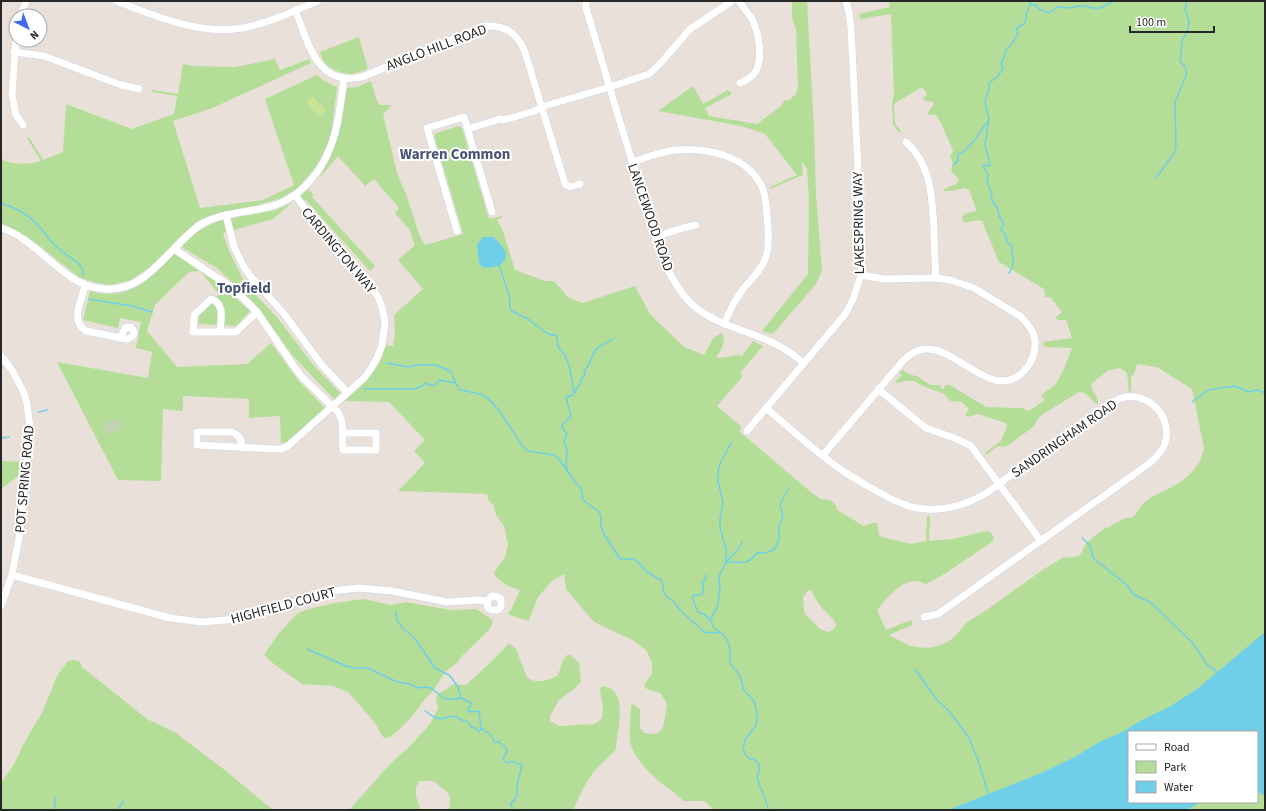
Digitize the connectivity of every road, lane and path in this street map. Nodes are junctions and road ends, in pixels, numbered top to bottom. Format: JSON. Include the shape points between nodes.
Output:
{"nodes":[{"id":1,"x":116,"y":1,"type":"edge"},
{"id":2,"x":318,"y":1,"type":"edge"},
{"id":3,"x":586,"y":1,"type":"edge"},
{"id":4,"x":732,"y":1,"type":"edge"},
{"id":5,"x":739,"y":1,"type":"edge"},
{"id":6,"x":846,"y":1,"type":"edge"},
{"id":7,"x":125,"y":3,"type":"edge"},
{"id":8,"x":296,"y":10,"type":"junction"},
{"id":9,"x":15,"y":48,"type":"edge"},
{"id":10,"x":14,"y":52,"type":"junction"},
{"id":11,"x":344,"y":79,"type":"junction"},
{"id":12,"x":740,"y":83,"type":"dead end"},
{"id":13,"x":610,"y":87,"type":"junction"},
{"id":14,"x":139,"y":89,"type":"dead end"},
{"id":15,"x":541,"y":107,"type":"junction"},
{"id":16,"x":23,"y":125,"type":"dead end"},
{"id":17,"x":468,"y":129,"type":"junction"},
{"id":18,"x":906,"y":142,"type":"dead end"},
{"id":19,"x":632,"y":162,"type":"junction"},
{"id":20,"x":580,"y":184,"type":"dead end"},
{"id":21,"x":295,"y":196,"type":"junction"},
{"id":22,"x":492,"y":212,"type":"dead end"},
{"id":23,"x":226,"y":215,"type":"junction"},
{"id":24,"x":696,"y":226,"type":"dead end"},
{"id":25,"x":1,"y":228,"type":"edge"},
{"id":26,"x":457,"y":231,"type":"dead end"},
{"id":27,"x":655,"y":237,"type":"junction"},
{"id":28,"x":174,"y":249,"type":"junction"},
{"id":29,"x":861,"y":275,"type":"junction"},
{"id":30,"x":936,"y":278,"type":"junction"},
{"id":31,"x":85,"y":286,"type":"junction"},
{"id":32,"x":256,"y":312,"type":"junction"},
{"id":33,"x":724,"y":324,"type":"junction"},
{"id":34,"x":220,"y":331,"type":"junction"},
{"id":35,"x":120,"y":338,"type":"dead end"},
{"id":36,"x":1,"y":356,"type":"edge"},
{"id":37,"x":804,"y":363,"type":"junction"},
{"id":38,"x":878,"y":389,"type":"junction"},
{"id":39,"x":347,"y":392,"type":"junction"},
{"id":40,"x":332,"y":407,"type":"junction"},
{"id":41,"x":766,"y":408,"type":"junction"},
{"id":42,"x":747,"y":431,"type":"dead end"},
{"id":43,"x":343,"y":432,"type":"junction"},
{"id":44,"x":242,"y":448,"type":"junction"},
{"id":45,"x":823,"y":455,"type":"junction"},
{"id":46,"x":999,"y":484,"type":"junction"},
{"id":47,"x":1041,"y":541,"type":"junction"},
{"id":48,"x":12,"y":575,"type":"junction"},
{"id":49,"x":487,"y":601,"type":"dead end"},
{"id":50,"x":1,"y":606,"type":"edge"},
{"id":51,"x":924,"y":618,"type":"dead end"}],
"edges":[{"from":1,"to":7,"type":"street"},
{"from":2,"to":8,"type":"street"},
{"from":3,"to":13,"type":"street","name":"LANCEWOOD ROAD"},
{"from":4,"to":13,"type":"street","via":[[690,29],[654,70],[643,77]]},
{"from":5,"to":12,"type":"street","via":[[752,19],[758,34],[760,58],[753,75]]},
{"from":6,"to":29,"type":"street","name":"LAKESPRING WAY","via":[[851,28],[862,250]]},
{"from":7,"to":8,"type":"street","via":[[183,25],[212,29],[243,28]]},
{"from":8,"to":11,"type":"street","via":[[319,64],[328,73]]},
{"from":9,"to":10,"type":"street"},
{"from":10,"to":14,"type":"street","via":[[44,56],[121,85]]},
{"from":10,"to":16,"type":"street","via":[[12,95],[16,115]]},
{"from":11,"to":15,"type":"street","name":"ANGLO HILL ROAD","via":[[362,77],[474,29],[500,26],[513,34],[522,44]]},
{"from":11,"to":21,"type":"street","via":[[339,117],[330,148],[316,173]]},
{"from":13,"to":15,"type":"street"},
{"from":13,"to":19,"type":"street","name":"LANCEWOOD ROAD"},
{"from":15,"to":17,"type":"street"},
{"from":15,"to":20,"type":"street","name":"ANGLO HILL ROAD","via":[[565,184],[570,187]]},
{"from":17,"to":22,"type":"street"},
{"from":17,"to":26,"type":"street","via":[[464,117],[427,128]]},
{"from":18,"to":30,"type":"street","via":[[920,159],[931,186]]},
{"from":19,"to":27,"type":"street","name":"LANCEWOOD ROAD"},
{"from":19,"to":33,"type":"street","via":[[675,150],[714,153],[732,158],[756,177],[766,206],[766,255],[763,265],[742,290]]},
{"from":21,"to":23,"type":"street","via":[[275,205]]},
{"from":21,"to":39,"type":"street","name":"CARDINGTON WAY","via":[[330,242],[372,288],[382,307],[385,322],[378,358],[364,378]]},
{"from":23,"to":28,"type":"street","via":[[202,224]]},
{"from":23,"to":39,"type":"street","via":[[234,247],[244,267],[289,320],[321,364]]},
{"from":24,"to":27,"type":"street"},
{"from":25,"to":31,"type":"street","via":[[18,235]]},
{"from":27,"to":33,"type":"street","name":"LANCEWOOD ROAD","via":[[665,266],[677,288],[695,307]]},
{"from":28,"to":31,"type":"street","via":[[146,276],[131,286],[111,290]]},
{"from":28,"to":32,"type":"street","via":[[231,287]]},
{"from":29,"to":30,"type":"street","via":[[884,279]]},
{"from":29,"to":37,"type":"street","name":"LAKESPRING WAY","via":[[846,312]]},
{"from":30,"to":38,"type":"street","via":[[974,288],[1020,316],[1034,337],[1032,360],[1021,374],[999,381],[984,376],[937,350],[921,349],[907,357]]},
{"from":31,"to":35,"type":"street","via":[[77,319],[80,328]]},
{"from":32,"to":34,"type":"street","via":[[236,332]]},
{"from":32,"to":40,"type":"street","via":[[293,365]]},
{"from":33,"to":37,"type":"street","name":"LANCEWOOD ROAD","via":[[781,346]]},
{"from":34,"to":34,"type":"street","via":[[193,332],[194,315],[211,299],[220,304]]},
{"from":36,"to":48,"type":"street","name":"POT SPRING ROAD","via":[[22,387],[30,420],[23,511]]},
{"from":37,"to":41,"type":"street","name":"LAKESPRING WAY"},
{"from":38,"to":45,"type":"street"},
{"from":38,"to":46,"type":"street","via":[[926,428],[958,438],[971,446]]},
{"from":39,"to":40,"type":"street","name":"CARDINGTON WAY"},
{"from":40,"to":43,"type":"street","via":[[341,417]]},
{"from":40,"to":44,"type":"street","name":"CARDINGTON WAY","via":[[288,446],[281,449]]},
{"from":41,"to":42,"type":"street","name":"LAKESPRING WAY"},
{"from":41,"to":45,"type":"street","name":"SANDRINGHAM ROAD"},
{"from":43,"to":43,"type":"street","via":[[343,450],[376,450],[376,433]]},
{"from":44,"to":44,"type":"street","name":"CARDINGTON WAY","via":[[197,445],[197,432],[232,432],[240,438]]},
{"from":45,"to":46,"type":"street","name":"SANDRINGHAM ROAD","via":[[846,473],[888,498],[917,508],[960,506],[979,498]]},
{"from":46,"to":47,"type":"street"},
{"from":46,"to":47,"type":"street","name":"SANDRINGHAM ROAD","via":[[1108,405],[1123,397],[1147,400],[1161,413],[1165,420],[1167,435],[1163,449],[1157,457]]},
{"from":47,"to":51,"type":"street","name":"SANDRINGHAM ROAD","via":[[946,609]]},
{"from":48,"to":49,"type":"street","name":"HIGHFIELD COURT","via":[[170,618],[201,622],[238,619],[331,591],[352,589],[381,589],[447,602]]},
{"from":48,"to":50,"type":"street","name":"POT SPRING ROAD"}]}
